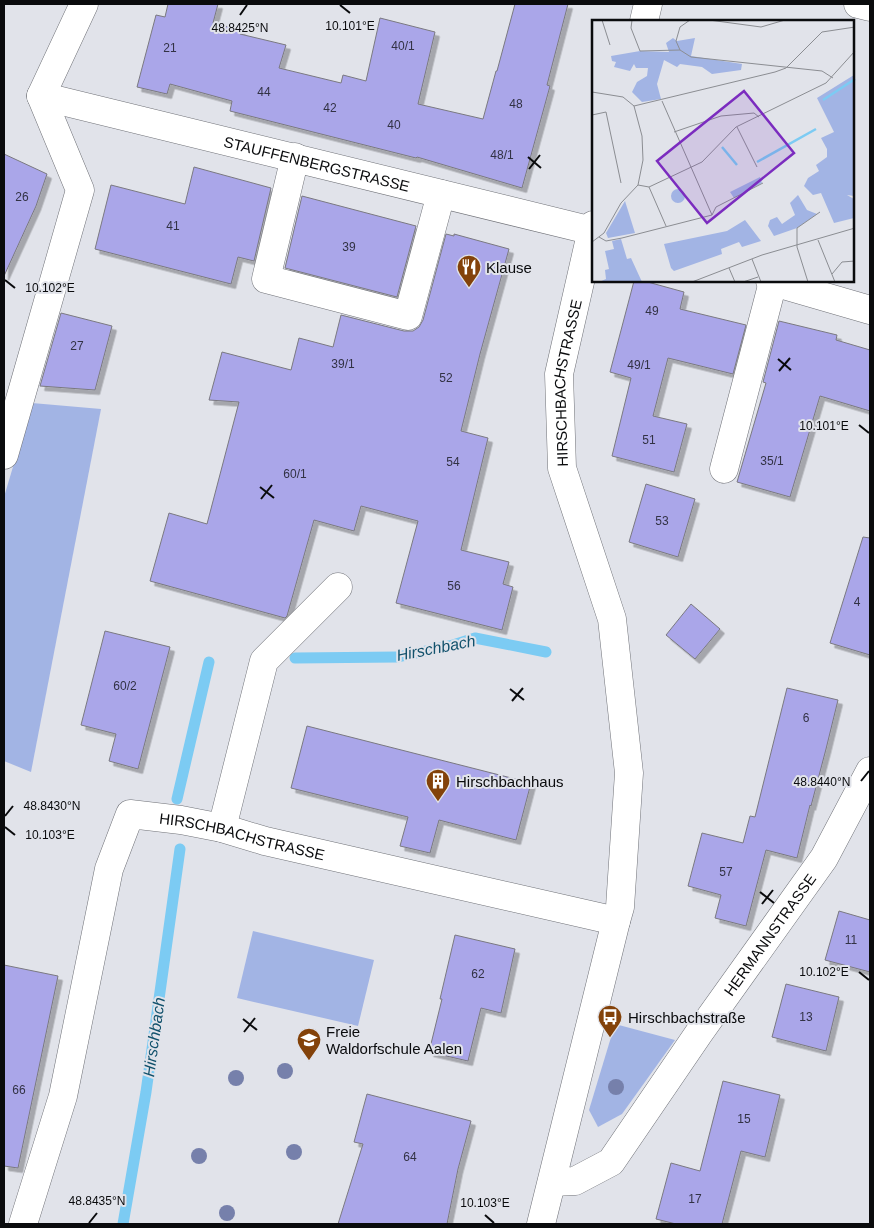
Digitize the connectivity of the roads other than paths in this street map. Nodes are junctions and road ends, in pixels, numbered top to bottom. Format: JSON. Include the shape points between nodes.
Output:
{"nodes":[{"id":1,"x":84,"y":4,"type":"edge"},
{"id":2,"x":648,"y":4,"type":"edge"},
{"id":3,"x":858,"y":4,"type":"edge"},
{"id":4,"x":870,"y":7,"type":"edge"},
{"id":5,"x":644,"y":20,"type":"edge"},
{"id":6,"x":41,"y":96,"type":"junction"},
{"id":7,"x":295,"y":157,"type":"junction"},
{"id":8,"x":441,"y":194,"type":"junction"},
{"id":9,"x":592,"y":229,"type":"edge"},
{"id":10,"x":772,"y":282,"type":"edge"},
{"id":11,"x":870,"y":310,"type":"edge"},
{"id":12,"x":4,"y":455,"type":"edge"},
{"id":13,"x":724,"y":470,"type":"dead end"},
{"id":14,"x":338,"y":588,"type":"dead end"},
{"id":15,"x":870,"y":771,"type":"edge"},
{"id":16,"x":222,"y":828,"type":"junction"},
{"id":17,"x":616,"y":921,"type":"junction"},
{"id":18,"x":552,"y":1182,"type":"junction"},
{"id":19,"x":23,"y":1224,"type":"edge"},
{"id":20,"x":541,"y":1224,"type":"edge"}],
"edges":[{"from":1,"to":6,"type":"street"},
{"from":2,"to":5,"type":"street"},
{"from":3,"to":4,"type":"street"},
{"from":6,"to":7,"type":"street","name":"STAUFFENBERGSTRASSE"},
{"from":6,"to":12,"type":"street","via":[[80,190]]},
{"from":7,"to":8,"type":"street","name":"STAUFFENBERGSTRASSE"},
{"from":7,"to":8,"type":"street","via":[[266,279],[408,316]]},
{"from":8,"to":9,"type":"street","name":"STAUFFENBERGSTRASSE"},
{"from":9,"to":17,"type":"street","name":"HIRSCHBACHSTRASSE","via":[[559,374],[562,468],[612,619],[628,773],[620,907]]},
{"from":10,"to":11,"type":"street"},
{"from":10,"to":13,"type":"street"},
{"from":14,"to":16,"type":"street","via":[[264,661]]},
{"from":15,"to":18,"type":"street","name":"HERMANNSTRASSE","via":[[824,858],[611,1162],[575,1181]]},
{"from":16,"to":17,"type":"street","name":"HIRSCHBACHSTRASSE","via":[[266,841]]},
{"from":16,"to":19,"type":"street","name":"HIRSCHBACHSTRASSE","via":[[130,814],[109,869],[63,1096]]},
{"from":17,"to":18,"type":"street","name":"HIRSCHBACHSTRASSE"},
{"from":18,"to":20,"type":"street","name":"HIRSCHBACHSTRASSE"}]}
